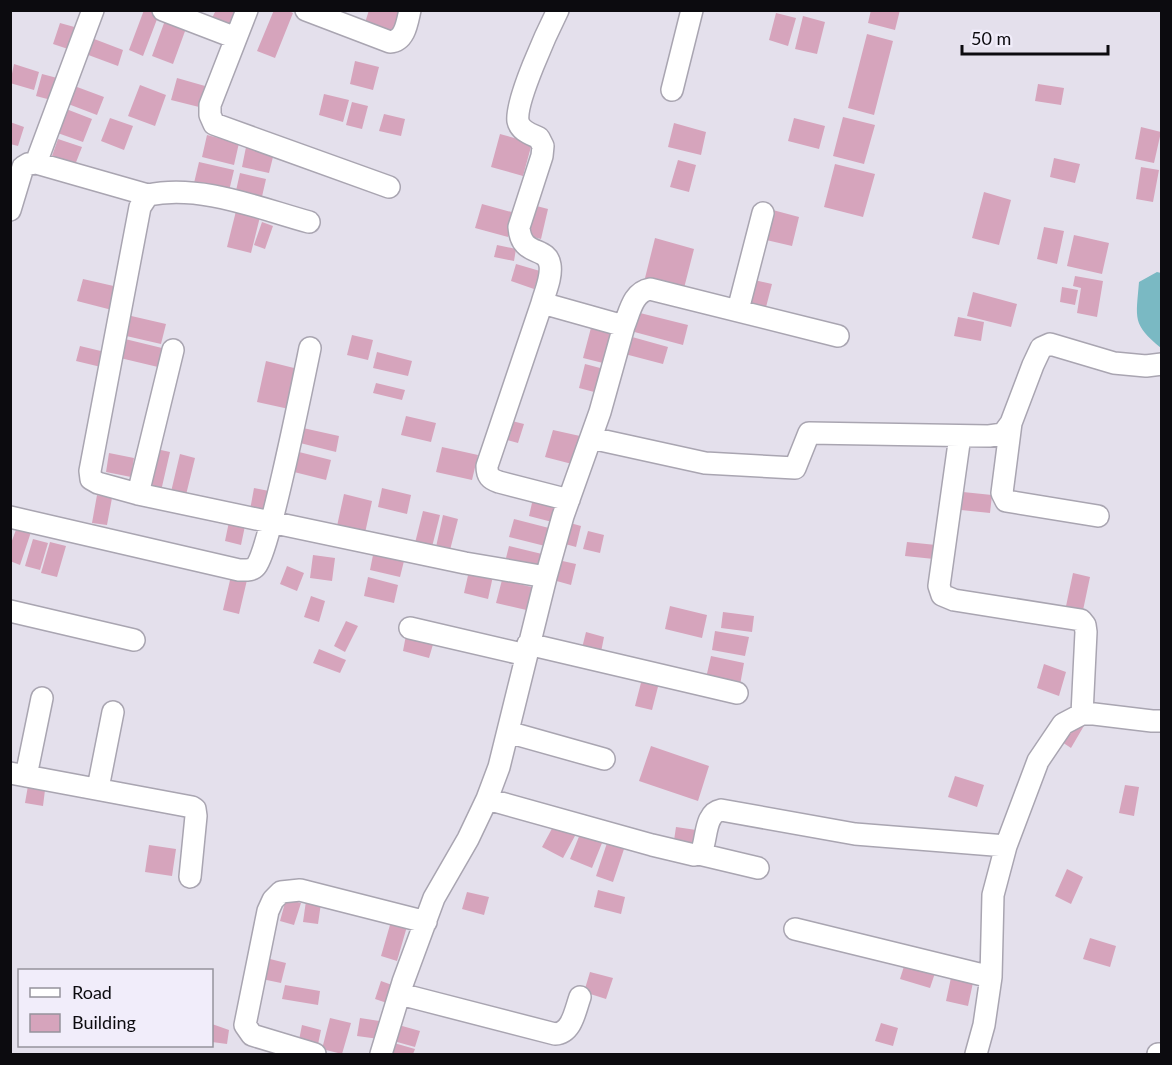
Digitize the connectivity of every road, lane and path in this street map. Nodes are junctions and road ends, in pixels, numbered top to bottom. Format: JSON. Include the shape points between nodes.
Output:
{"nodes":[{"id":1,"x":93,"y":10,"type":"edge"},
{"id":2,"x":163,"y":10,"type":"edge"},
{"id":3,"x":247,"y":10,"type":"edge"},
{"id":4,"x":306,"y":10,"type":"edge"},
{"id":5,"x":410,"y":10,"type":"edge"},
{"id":6,"x":558,"y":10,"type":"edge"},
{"id":7,"x":692,"y":10,"type":"edge"},
{"id":8,"x":236,"y":38,"type":"junction"},
{"id":9,"x":672,"y":90,"type":"dead end"},
{"id":10,"x":36,"y":163,"type":"junction"},
{"id":11,"x":389,"y":187,"type":"dead end"},
{"id":12,"x":148,"y":195,"type":"junction"},
{"id":13,"x":10,"y":210,"type":"edge"},
{"id":14,"x":763,"y":213,"type":"dead end"},
{"id":15,"x":309,"y":222,"type":"dead end"},
{"id":16,"x":542,"y":303,"type":"junction"},
{"id":17,"x":738,"y":310,"type":"junction"},
{"id":18,"x":624,"y":326,"type":"junction"},
{"id":19,"x":838,"y":336,"type":"dead end"},
{"id":20,"x":310,"y":348,"type":"dead end"},
{"id":21,"x":173,"y":350,"type":"dead end"},
{"id":22,"x":1161,"y":364,"type":"edge"},
{"id":23,"x":1011,"y":423,"type":"junction"},
{"id":24,"x":960,"y":436,"type":"junction"},
{"id":25,"x":591,"y":438,"type":"junction"},
{"id":26,"x":138,"y":494,"type":"junction"},
{"id":27,"x":569,"y":500,"type":"junction"},
{"id":28,"x":1098,"y":516,"type":"dead end"},
{"id":29,"x":10,"y":517,"type":"edge"},
{"id":30,"x":271,"y":520,"type":"junction"},
{"id":31,"x":546,"y":578,"type":"junction"},
{"id":32,"x":10,"y":611,"type":"edge"},
{"id":33,"x":410,"y":628,"type":"dead end"},
{"id":34,"x":134,"y":640,"type":"dead end"},
{"id":35,"x":527,"y":650,"type":"junction"},
{"id":36,"x":737,"y":693,"type":"dead end"},
{"id":37,"x":42,"y":698,"type":"dead end"},
{"id":38,"x":113,"y":712,"type":"dead end"},
{"id":39,"x":1083,"y":714,"type":"junction"},
{"id":40,"x":1161,"y":721,"type":"edge"},
{"id":41,"x":508,"y":732,"type":"junction"},
{"id":42,"x":604,"y":759,"type":"dead end"},
{"id":43,"x":18,"y":774,"type":"edge"},
{"id":44,"x":98,"y":788,"type":"junction"},
{"id":45,"x":487,"y":799,"type":"junction"},
{"id":46,"x":1006,"y":846,"type":"junction"},
{"id":47,"x":699,"y":854,"type":"junction"},
{"id":48,"x":758,"y":868,"type":"dead end"},
{"id":49,"x":190,"y":877,"type":"dead end"},
{"id":50,"x":426,"y":922,"type":"junction"},
{"id":51,"x":795,"y":929,"type":"dead end"},
{"id":52,"x":991,"y":977,"type":"junction"},
{"id":53,"x":400,"y":993,"type":"junction"},
{"id":54,"x":580,"y":996,"type":"dead end"},
{"id":55,"x":315,"y":1054,"type":"edge"},
{"id":56,"x":381,"y":1054,"type":"edge"},
{"id":57,"x":976,"y":1054,"type":"edge"}],
"edges":[{"from":1,"to":10,"type":"street"},
{"from":2,"to":8,"type":"street"},
{"from":3,"to":8,"type":"street"},
{"from":4,"to":5,"type":"street","via":[[396,42],[401,39]]},
{"from":6,"to":16,"type":"street","via":[[531,72],[518,122],[524,131],[539,138],[543,146],[519,227],[519,238],[525,246],[545,255],[550,262]]},
{"from":7,"to":9,"type":"street"},
{"from":8,"to":11,"type":"street","via":[[210,105],[214,124]]},
{"from":10,"to":12,"type":"street"},
{"from":10,"to":13,"type":"street","via":[[23,167]]},
{"from":12,"to":15,"type":"street","via":[[164,192],[213,197]]},
{"from":12,"to":26,"type":"street","via":[[140,207],[90,471],[98,483]]},
{"from":14,"to":17,"type":"street"},
{"from":16,"to":18,"type":"street"},
{"from":16,"to":27,"type":"street","via":[[487,474],[499,482]]},
{"from":17,"to":18,"type":"street","via":[[642,290]]},
{"from":17,"to":19,"type":"street"},
{"from":18,"to":25,"type":"street"},
{"from":20,"to":30,"type":"street"},
{"from":21,"to":26,"type":"street"},
{"from":22,"to":23,"type":"street","via":[[1114,363],[1050,344],[1041,348]]},
{"from":23,"to":24,"type":"street","via":[[1003,434]]},
{"from":23,"to":28,"type":"street","via":[[1002,493],[1006,501]]},
{"from":24,"to":25,"type":"street","via":[[808,433],[795,468],[705,463]]},
{"from":24,"to":39,"type":"street","via":[[939,586],[942,595],[1081,620],[1086,632]]},
{"from":25,"to":27,"type":"street"},
{"from":26,"to":30,"type":"street"},
{"from":27,"to":31,"type":"street"},
{"from":29,"to":30,"type":"street","via":[[239,570],[250,570],[261,560]]},
{"from":30,"to":31,"type":"street"},
{"from":31,"to":35,"type":"street"},
{"from":32,"to":34,"type":"street"},
{"from":33,"to":35,"type":"street"},
{"from":35,"to":36,"type":"street"},
{"from":35,"to":41,"type":"street"},
{"from":37,"to":43,"type":"street"},
{"from":38,"to":44,"type":"street"},
{"from":39,"to":40,"type":"street"},
{"from":39,"to":46,"type":"street","via":[[1063,724],[1038,761]]},
{"from":41,"to":42,"type":"street"},
{"from":41,"to":45,"type":"street"},
{"from":43,"to":44,"type":"street"},
{"from":44,"to":49,"type":"street","via":[[195,809]]},
{"from":45,"to":47,"type":"street","via":[[652,845]]},
{"from":45,"to":50,"type":"street","via":[[434,898]]},
{"from":46,"to":47,"type":"street","via":[[855,834],[721,810],[711,816]]},
{"from":46,"to":52,"type":"street","via":[[993,895]]},
{"from":47,"to":48,"type":"street"},
{"from":50,"to":53,"type":"street"},
{"from":50,"to":55,"type":"street","via":[[300,890],[281,892],[273,900],[245,1025],[252,1035]]},
{"from":51,"to":52,"type":"street"},
{"from":52,"to":57,"type":"street"},
{"from":53,"to":54,"type":"street","via":[[555,1034],[568,1029]]},
{"from":53,"to":56,"type":"street"}]}
